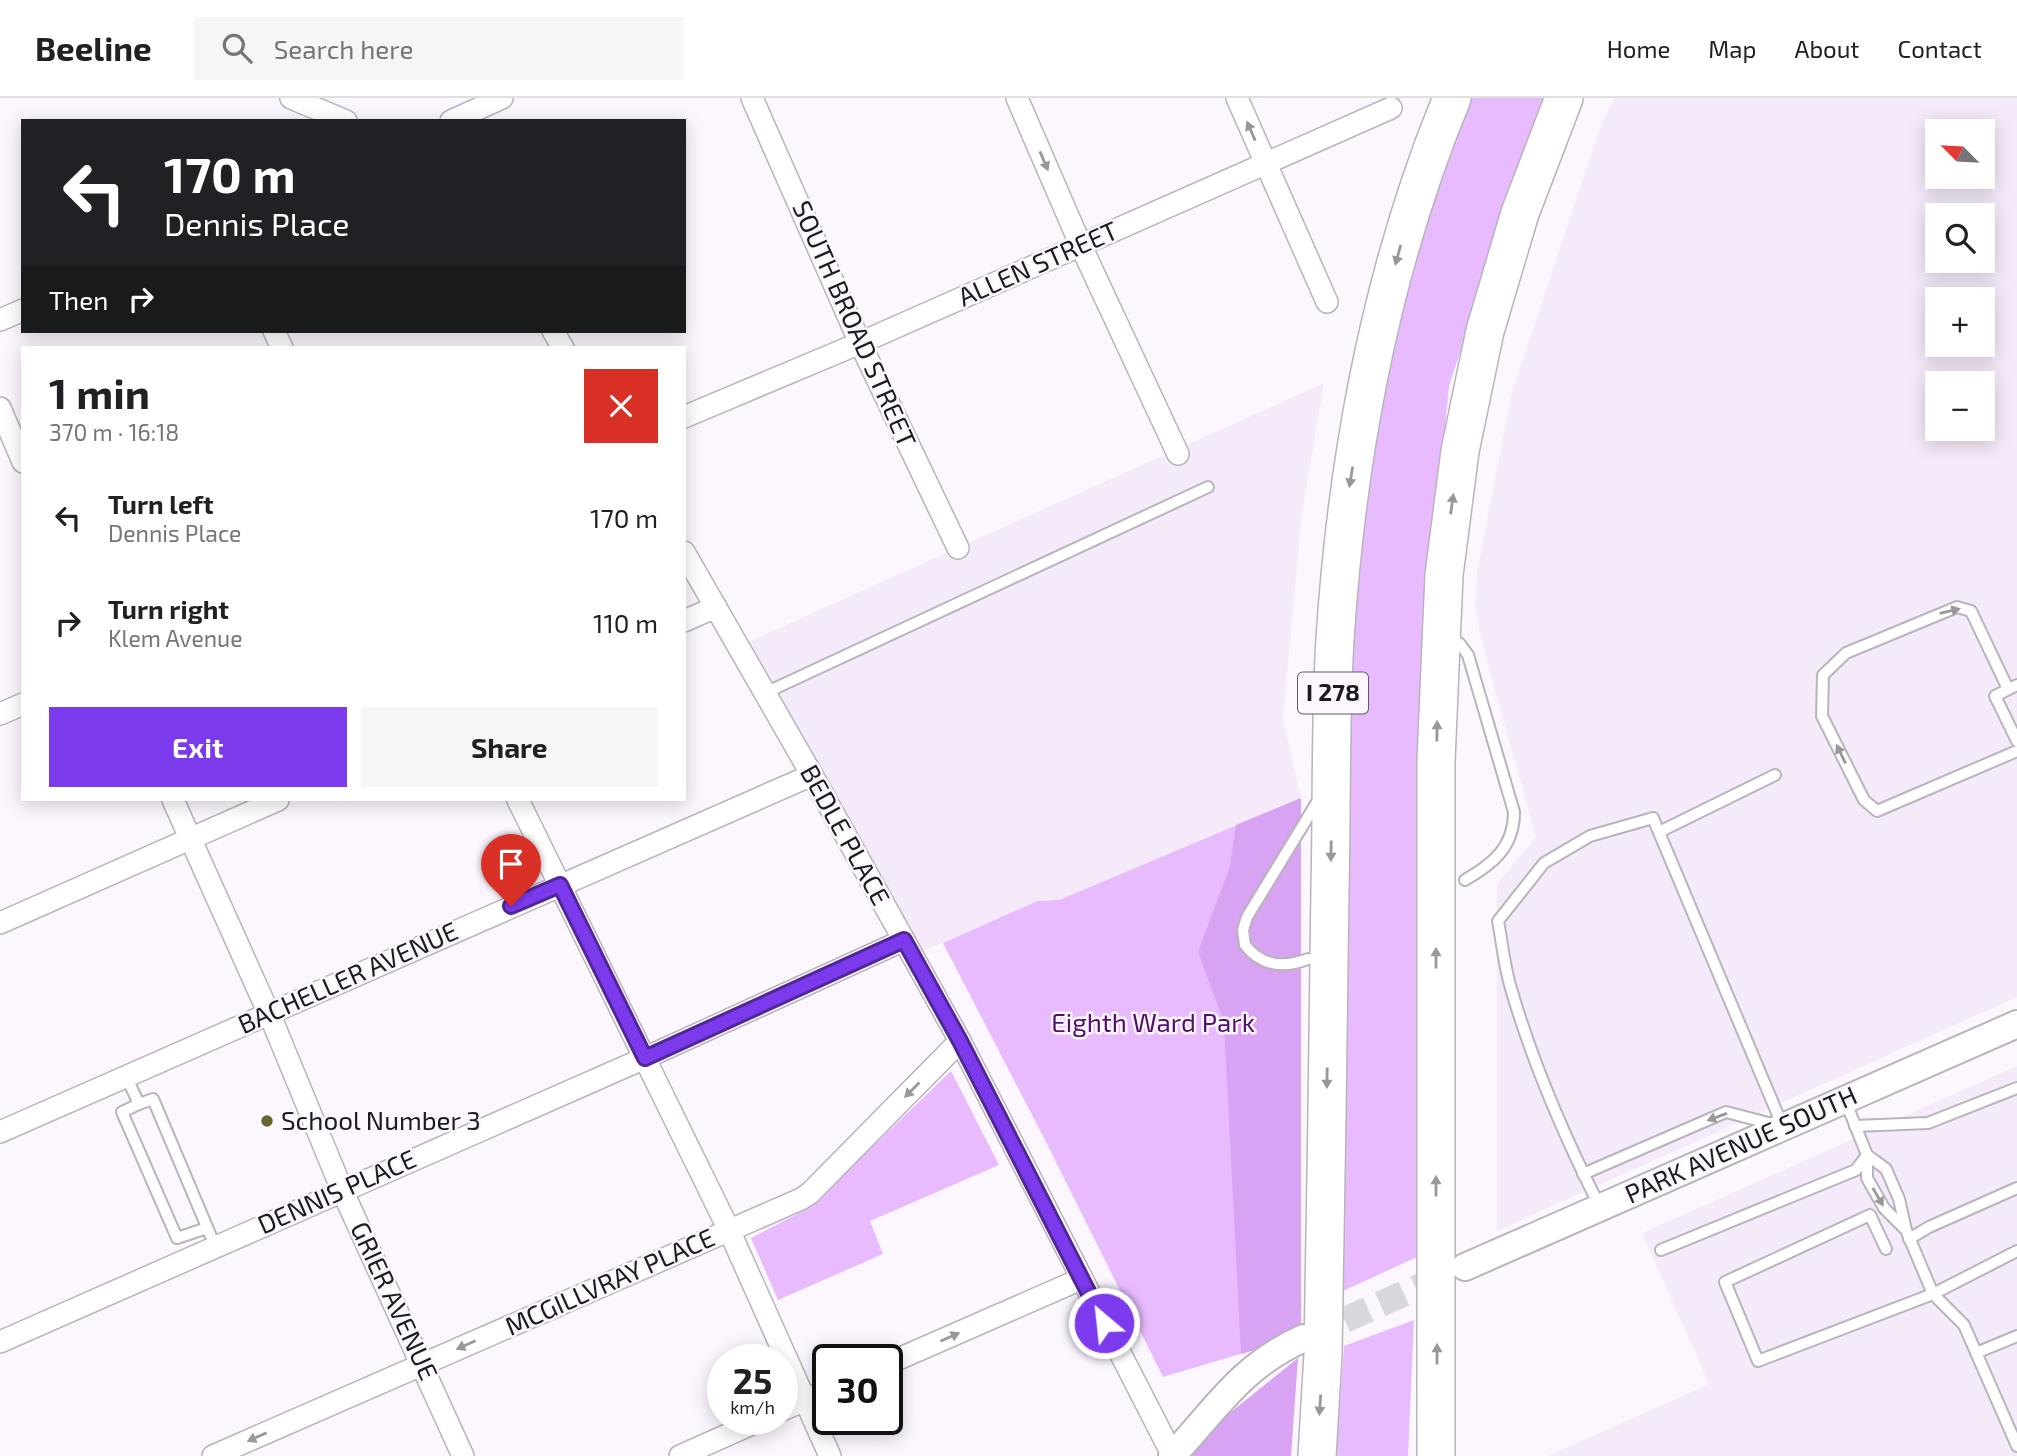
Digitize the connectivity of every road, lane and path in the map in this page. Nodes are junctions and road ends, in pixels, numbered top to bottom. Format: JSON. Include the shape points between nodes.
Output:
{"nodes":[{"id":1,"x":291,"y":98,"type":"edge"},
{"id":2,"x":502,"y":98,"type":"edge"},
{"id":3,"x":752,"y":98,"type":"edge"},
{"id":4,"x":1017,"y":98,"type":"edge"},
{"id":5,"x":1237,"y":98,"type":"edge"},
{"id":6,"x":1437,"y":98,"type":"edge"},
{"id":7,"x":1452,"y":98,"type":"edge"},
{"id":8,"x":1564,"y":98,"type":"edge"},
{"id":9,"x":1585,"y":98,"type":"edge"},
{"id":10,"x":1391,"y":108,"type":"dead end"},
{"id":11,"x":341,"y":119,"type":"edge"},
{"id":12,"x":455,"y":119,"type":"edge"},
{"id":13,"x":1266,"y":164,"type":"junction"},
{"id":14,"x":1530,"y":185,"type":"junction"},
{"id":15,"x":1409,"y":215,"type":"junction"},
{"id":16,"x":1081,"y":246,"type":"junction"},
{"id":17,"x":1327,"y":302,"type":"dead end"},
{"id":18,"x":21,"y":311,"type":"edge"},
{"id":19,"x":0,"y":320,"type":"edge"},
{"id":20,"x":860,"y":343,"type":"junction"},
{"id":21,"x":0,"y":408,"type":"edge"},
{"id":22,"x":686,"y":415,"type":"edge"},
{"id":23,"x":1178,"y":454,"type":"dead end"},
{"id":24,"x":21,"y":457,"type":"edge"},
{"id":25,"x":1208,"y":486,"type":"dead end"},
{"id":26,"x":958,"y":548,"type":"dead end"},
{"id":27,"x":686,"y":555,"type":"edge"},
{"id":28,"x":716,"y":607,"type":"junction"},
{"id":29,"x":686,"y":620,"type":"edge"},
{"id":30,"x":1440,"y":631,"type":"junction"},
{"id":31,"x":2013,"y":687,"type":"edge"},
{"id":32,"x":765,"y":693,"type":"junction"},
{"id":33,"x":21,"y":705,"type":"edge"},
{"id":34,"x":0,"y":714,"type":"edge"},
{"id":35,"x":2017,"y":741,"type":"edge"},
{"id":36,"x":2017,"y":751,"type":"edge"},
{"id":37,"x":812,"y":775,"type":"junction"},
{"id":38,"x":1775,"y":775,"type":"dead end"},
{"id":39,"x":1332,"y":779,"type":"junction"},
{"id":40,"x":173,"y":801,"type":"edge"},
{"id":41,"x":276,"y":801,"type":"edge"},
{"id":42,"x":518,"y":801,"type":"edge"},
{"id":43,"x":1659,"y":832,"type":"junction"},
{"id":44,"x":191,"y":838,"type":"junction"},
{"id":45,"x":1465,"y":880,"type":"dead end"},
{"id":46,"x":560,"y":885,"type":"junction"},
{"id":47,"x":0,"y":923,"type":"edge"},
{"id":48,"x":904,"y":940,"type":"junction"},
{"id":49,"x":1308,"y":960,"type":"dead end"},
{"id":50,"x":268,"y":1013,"type":"junction"},
{"id":51,"x":2017,"y":1024,"type":"edge"},
{"id":52,"x":960,"y":1041,"type":"junction"},
{"id":53,"x":645,"y":1058,"type":"junction"},
{"id":54,"x":126,"y":1076,"type":"junction"},
{"id":55,"x":2017,"y":1088,"type":"edge"},
{"id":56,"x":1844,"y":1100,"type":"junction"},
{"id":57,"x":139,"y":1104,"type":"junction"},
{"id":58,"x":1855,"y":1126,"type":"junction"},
{"id":59,"x":1783,"y":1127,"type":"junction"},
{"id":60,"x":0,"y":1132,"type":"edge"},
{"id":61,"x":1867,"y":1155,"type":"junction"},
{"id":62,"x":1583,"y":1174,"type":"junction"},
{"id":63,"x":2017,"y":1188,"type":"edge"},
{"id":64,"x":342,"y":1190,"type":"junction"},
{"id":65,"x":1600,"y":1207,"type":"junction"},
{"id":66,"x":729,"y":1230,"type":"junction"},
{"id":67,"x":1907,"y":1234,"type":"junction"},
{"id":68,"x":211,"y":1237,"type":"junction"},
{"id":69,"x":1886,"y":1249,"type":"dead end"},
{"id":70,"x":1661,"y":1251,"type":"dead end"},
{"id":71,"x":2017,"y":1251,"type":"edge"},
{"id":72,"x":1465,"y":1266,"type":"tunnel mouth"},
{"id":73,"x":1081,"y":1279,"type":"junction"},
{"id":74,"x":1933,"y":1294,"type":"junction"},
{"id":75,"x":2017,"y":1336,"type":"edge"},
{"id":76,"x":1304,"y":1338,"type":"tunnel mouth"},
{"id":77,"x":0,"y":1342,"type":"edge"},
{"id":78,"x":1976,"y":1353,"type":"junction"},
{"id":79,"x":903,"y":1357,"type":"edge"},
{"id":80,"x":423,"y":1364,"type":"junction"},
{"id":81,"x":812,"y":1397,"type":"edge"},
{"id":82,"x":806,"y":1400,"type":"junction"},
{"id":83,"x":798,"y":1403,"type":"edge"},
{"id":84,"x":727,"y":1435,"type":"edge"},
{"id":85,"x":2017,"y":1446,"type":"edge"},
{"id":86,"x":213,"y":1456,"type":"edge"},
{"id":87,"x":463,"y":1456,"type":"edge"},
{"id":88,"x":680,"y":1456,"type":"edge"},
{"id":89,"x":830,"y":1456,"type":"edge"},
{"id":90,"x":1173,"y":1456,"type":"edge"},
{"id":91,"x":1317,"y":1456,"type":"edge"},
{"id":92,"x":1436,"y":1456,"type":"edge"}],
"edges":[{"from":1,"to":11,"type":"street"},
{"from":2,"to":12,"type":"street"},
{"from":3,"to":20,"type":"street","name":"SOUTH BROAD STREET"},
{"from":4,"to":16,"type":"street","one_way":true},
{"from":13,"to":5,"type":"street","one_way":true},
{"from":6,"to":15,"type":"highway"},
{"from":7,"to":15,"type":"highway","number":"I 278"},
{"from":8,"to":14,"type":"highway"},
{"from":9,"to":14,"type":"highway"},
{"from":10,"to":13,"type":"street","name":"ALLEN STREET"},
{"from":13,"to":16,"type":"street","name":"ALLEN STREET"},
{"from":13,"to":17,"type":"street"},
{"from":30,"to":14,"type":"highway","one_way":true,"via":[[1451,512],[1472,391],[1502,271]]},
{"from":15,"to":39,"type":"highway","number":"I 278","one_way":true,"via":[[1370,363],[1350,486],[1335,643]]},
{"from":16,"to":20,"type":"street","name":"ALLEN STREET"},
{"from":16,"to":23,"type":"street"},
{"from":18,"to":19,"type":"street"},
{"from":20,"to":22,"type":"street","name":"ALLEN STREET"},
{"from":20,"to":26,"type":"street","name":"SOUTH BROAD STREET"},
{"from":21,"to":24,"type":"street"},
{"from":25,"to":32,"type":"lane"},
{"from":27,"to":28,"type":"street","name":"BEDLE PLACE"},
{"from":28,"to":29,"type":"street"},
{"from":28,"to":32,"type":"street","name":"BEDLE PLACE"},
{"from":30,"to":45,"type":"lane","via":[[1468,655],[1514,812],[1513,831],[1501,854]]},
{"from":92,"to":30,"type":"highway","one_way":true},
{"from":31,"to":35,"type":"lane","via":[[1995,696]]},
{"from":36,"to":31,"type":"lane","one_way":true,"via":[[1877,811],[1864,800],[1822,716],[1823,675],[1846,653],[1957,607],[1971,611]]},
{"from":32,"to":37,"type":"street","name":"BEDLE PLACE"},
{"from":33,"to":34,"type":"street"},
{"from":37,"to":46,"type":"street","name":"BACHELLER AVENUE"},
{"from":37,"to":48,"type":"street","name":"BEDLE PLACE"},
{"from":38,"to":43,"type":"lane"},
{"from":39,"to":49,"type":"lane","via":[[1244,924],[1245,945],[1263,961],[1287,966]]},
{"from":39,"to":91,"type":"highway","number":"I 278","one_way":true,"via":[[1323,1354]]},
{"from":40,"to":44,"type":"street","name":"GRIER AVENUE"},
{"from":41,"to":44,"type":"street"},
{"from":42,"to":46,"type":"street"},
{"from":43,"to":59,"type":"lane"},
{"from":43,"to":62,"type":"lane","via":[[1654,818],[1590,836],[1544,863],[1498,921],[1509,983]]},
{"from":44,"to":47,"type":"street"},
{"from":44,"to":50,"type":"street","name":"GRIER AVENUE"},
{"from":46,"to":50,"type":"street","name":"BACHELLER AVENUE"},
{"from":46,"to":53,"type":"street"},
{"from":48,"to":52,"type":"street","name":"BEDLE PLACE"},
{"from":48,"to":53,"type":"street","name":"DENNIS PLACE"},
{"from":50,"to":54,"type":"street","name":"BACHELLER AVENUE"},
{"from":50,"to":64,"type":"street","name":"GRIER AVENUE"},
{"from":51,"to":56,"type":"street","name":"PARK AVENUE SOUTH"},
{"from":52,"to":66,"type":"street","name":"MCGILLVRAY PLACE","one_way":true,"via":[[810,1193]]},
{"from":52,"to":73,"type":"street","name":"BEDLE PLACE"},
{"from":53,"to":64,"type":"street","name":"DENNIS PLACE"},
{"from":53,"to":66,"type":"street"},
{"from":54,"to":57,"type":"lane"},
{"from":54,"to":60,"type":"street","name":"BACHELLER AVENUE"},
{"from":55,"to":58,"type":"lane","via":[[1928,1123]]},
{"from":56,"to":58,"type":"lane"},
{"from":56,"to":59,"type":"street","name":"PARK AVENUE SOUTH"},
{"from":57,"to":68,"type":"lane","via":[[153,1099]]},
{"from":57,"to":68,"type":"lane","via":[[122,1112],[177,1238]]},
{"from":58,"to":61,"type":"lane"},
{"from":59,"to":62,"type":"lane","one_way":true,"via":[[1726,1112]]},
{"from":59,"to":65,"type":"street","name":"PARK AVENUE SOUTH"},
{"from":61,"to":67,"type":"lane","one_way":true,"via":[[1867,1178],[1884,1208]]},
{"from":61,"to":67,"type":"lane","via":[[1886,1169]]},
{"from":61,"to":70,"type":"lane","via":[[1856,1170]]},
{"from":62,"to":65,"type":"lane"},
{"from":63,"to":67,"type":"lane"},
{"from":64,"to":68,"type":"street","name":"DENNIS PLACE"},
{"from":64,"to":80,"type":"street","name":"GRIER AVENUE"},
{"from":65,"to":72,"type":"street","name":"PARK AVENUE SOUTH"},
{"from":66,"to":80,"type":"street","name":"MCGILLVRAY PLACE","one_way":true},
{"from":66,"to":82,"type":"street"},
{"from":67,"to":74,"type":"lane"},
{"from":68,"to":77,"type":"street","name":"DENNIS PLACE"},
{"from":69,"to":74,"type":"lane","via":[[1870,1215],[1725,1282],[1758,1361]]},
{"from":71,"to":74,"type":"lane"},
{"from":79,"to":73,"type":"street","one_way":true},
{"from":73,"to":90,"type":"street","name":"BEDLE PLACE"},
{"from":74,"to":78,"type":"lane","via":[[1964,1325]]},
{"from":75,"to":78,"type":"lane"},
{"from":76,"to":90,"type":"street","via":[[1255,1366],[1227,1391]]},
{"from":78,"to":85,"type":"lane"},
{"from":80,"to":86,"type":"street","name":"MCGILLVRAY PLACE","one_way":true},
{"from":80,"to":87,"type":"street","name":"GRIER AVENUE"},
{"from":81,"to":82,"type":"street"},
{"from":82,"to":83,"type":"street"},
{"from":82,"to":89,"type":"street"},
{"from":84,"to":88,"type":"street"}]}
